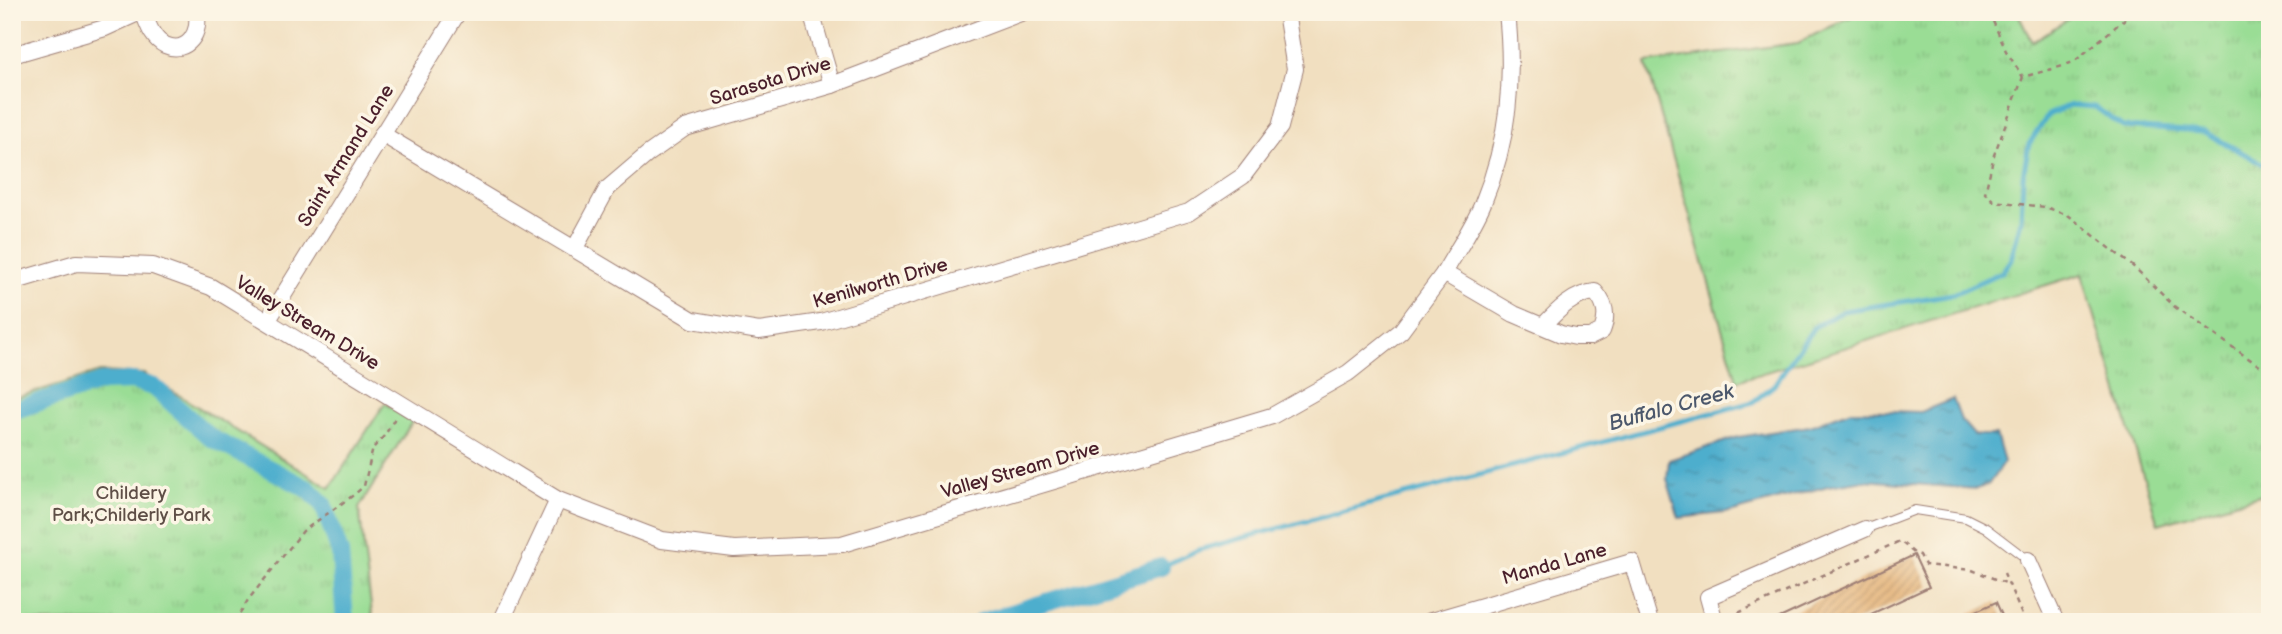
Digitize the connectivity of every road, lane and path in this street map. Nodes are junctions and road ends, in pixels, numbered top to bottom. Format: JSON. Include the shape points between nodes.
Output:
{"nodes":[{"id":1,"x":141,"y":12,"type":"edge"},
{"id":2,"x":195,"y":12,"type":"edge"},
{"id":3,"x":458,"y":12,"type":"edge"},
{"id":4,"x":811,"y":12,"type":"edge"},
{"id":5,"x":1023,"y":12,"type":"edge"},
{"id":6,"x":1286,"y":12,"type":"edge"},
{"id":7,"x":1507,"y":12,"type":"edge"},
{"id":8,"x":1989,"y":12,"type":"edge"},
{"id":9,"x":2133,"y":12,"type":"edge"},
{"id":10,"x":12,"y":55,"type":"edge"},
{"id":11,"x":2024,"y":77,"type":"junction"},
{"id":12,"x":832,"y":85,"type":"junction"},
{"id":13,"x":382,"y":134,"type":"junction"},
{"id":14,"x":575,"y":248,"type":"junction"},
{"id":15,"x":1444,"y":274,"type":"junction"},
{"id":16,"x":12,"y":282,"type":"edge"},
{"id":17,"x":268,"y":320,"type":"junction"},
{"id":18,"x":1543,"y":326,"type":"dead end"},
{"id":19,"x":2270,"y":370,"type":"edge"},
{"id":20,"x":403,"y":404,"type":"junction"},
{"id":21,"x":558,"y":500,"type":"junction"},
{"id":22,"x":1865,"y":528,"type":"joint"},
{"id":23,"x":2028,"y":560,"type":"joint"},
{"id":24,"x":2004,"y":573,"type":"dead end"},
{"id":25,"x":2008,"y":584,"type":"junction"},
{"id":26,"x":236,"y":622,"type":"edge"},
{"id":27,"x":501,"y":622,"type":"edge"},
{"id":28,"x":1428,"y":622,"type":"edge"},
{"id":29,"x":1650,"y":622,"type":"edge"},
{"id":30,"x":1715,"y":622,"type":"edge"},
{"id":31,"x":1735,"y":622,"type":"edge"},
{"id":32,"x":2025,"y":622,"type":"edge"},
{"id":33,"x":2056,"y":622,"type":"edge"}],
"edges":[{"from":1,"to":2,"type":"street","via":[[152,35],[165,45],[179,47],[195,33],[199,23]]},
{"from":1,"to":10,"type":"street","via":[[105,28]]},
{"from":3,"to":13,"type":"street","name":"Saint Armand Lane"},
{"from":4,"to":12,"type":"street"},
{"from":5,"to":12,"type":"street","name":"Sarasota Drive"},
{"from":6,"to":14,"type":"street","name":"Kenilworth Drive","via":[[1295,69],[1280,127],[1243,176],[1189,212],[821,323],[759,331],[694,320]]},
{"from":7,"to":15,"type":"street","name":"Valley Stream Drive","via":[[1512,57],[1505,137],[1483,203]]},
{"from":8,"to":11,"type":"path","via":[[2006,51]]},
{"from":9,"to":11,"type":"path","via":[[2075,61]]},
{"from":11,"to":19,"type":"path","via":[[1994,155],[1986,185],[1988,198],[2068,215],[2175,307]]},
{"from":12,"to":14,"type":"street","name":"Sarasota Drive","via":[[685,128],[607,189]]},
{"from":13,"to":14,"type":"street","name":"Kenilworth Drive"},
{"from":13,"to":17,"type":"street","name":"Saint Armand Lane"},
{"from":15,"to":18,"type":"street"},
{"from":15,"to":21,"type":"street","name":"Valley Stream Drive","via":[[1401,331],[1348,373],[1272,416],[842,544],[734,549],[662,540]]},
{"from":16,"to":17,"type":"street","name":"Valley Stream Drive","via":[[76,262],[153,266],[211,287]]},
{"from":17,"to":20,"type":"street","name":"Valley Stream Drive"},
{"from":20,"to":21,"type":"street","name":"Valley Stream Drive"},
{"from":20,"to":26,"type":"path","via":[[373,448],[367,480],[303,531]]},
{"from":21,"to":27,"type":"street"},
{"from":22,"to":23,"type":"lane","via":[[1914,510],[1966,518]]},
{"from":22,"to":30,"type":"street","via":[[1708,597]]},
{"from":23,"to":33,"type":"street"},
{"from":24,"to":25,"type":"path"},
{"from":25,"to":31,"type":"path","via":[[1972,570],[1924,565],[1920,555],[1900,541],[1738,613]]},
{"from":25,"to":32,"type":"path"},
{"from":28,"to":29,"type":"street","name":"Manda Lane","via":[[1632,562]]}]}
